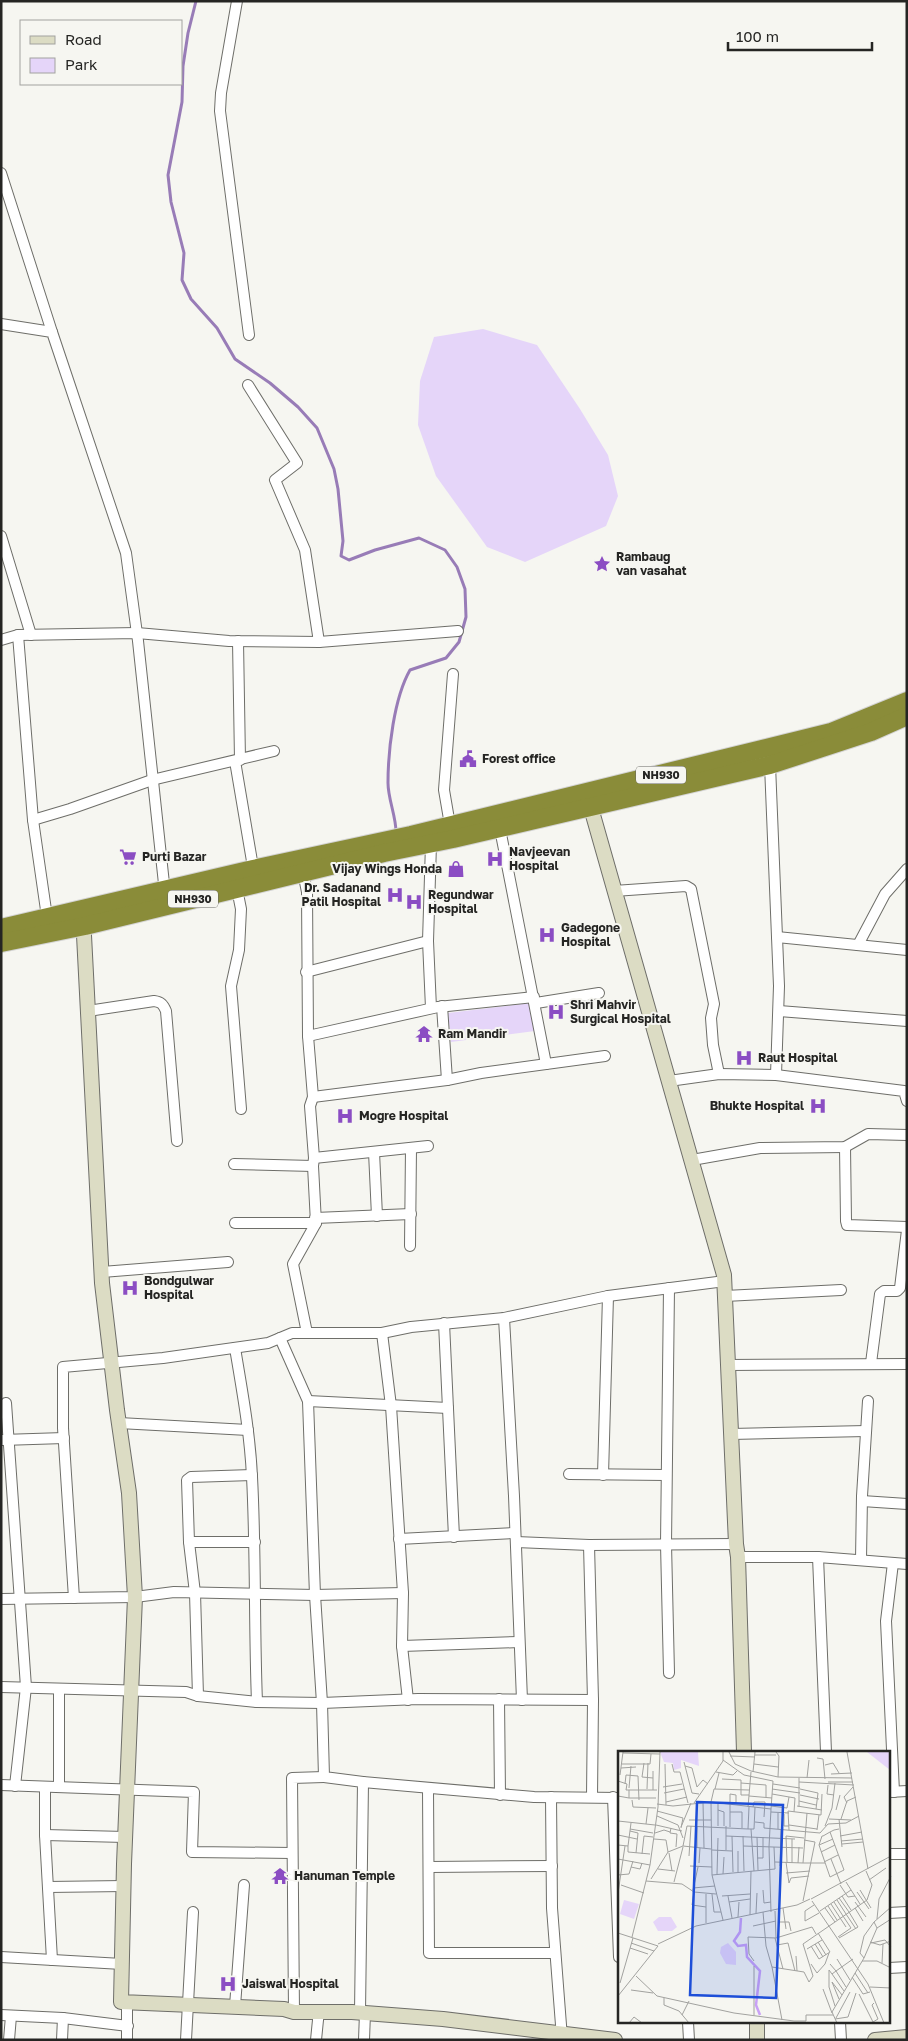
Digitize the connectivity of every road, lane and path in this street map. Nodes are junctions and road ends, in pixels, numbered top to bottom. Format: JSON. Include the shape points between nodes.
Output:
{"nodes":[{"id":1,"x":238,"y":1,"type":"edge"},
{"id":2,"x":1,"y":173,"type":"edge"},
{"id":3,"x":1,"y":324,"type":"edge"},
{"id":4,"x":52,"y":332,"type":"junction"},
{"id":5,"x":249,"y":334,"type":"dead end"},
{"id":6,"x":248,"y":385,"type":"dead end"},
{"id":7,"x":1,"y":536,"type":"edge"},
{"id":8,"x":5,"y":560,"type":"edge"},
{"id":9,"x":458,"y":631,"type":"dead end"},
{"id":10,"x":137,"y":633,"type":"junction"},
{"id":11,"x":18,"y":635,"type":"junction"},
{"id":12,"x":31,"y":635,"type":"junction"},
{"id":13,"x":1,"y":640,"type":"edge"},
{"id":14,"x":238,"y":641,"type":"junction"},
{"id":15,"x":319,"y":642,"type":"junction"},
{"id":16,"x":453,"y":674,"type":"dead end"},
{"id":17,"x":907,"y":700,"type":"edge"},
{"id":18,"x":907,"y":716,"type":"edge"},
{"id":19,"x":274,"y":751,"type":"dead end"},
{"id":20,"x":237,"y":760,"type":"junction"},
{"id":21,"x":770,"y":765,"type":"junction"},
{"id":22,"x":152,"y":780,"type":"junction"},
{"id":23,"x":588,"y":801,"type":"junction"},
{"id":24,"x":33,"y":820,"type":"junction"},
{"id":25,"x":450,"y":825,"type":"junction"},
{"id":26,"x":500,"y":829,"type":"junction"},
{"id":27,"x":412,"y":841,"type":"junction"},
{"id":28,"x":432,"y":844,"type":"junction"},
{"id":29,"x":375,"y":849,"type":"junction"},
{"id":30,"x":907,"y":869,"type":"edge"},
{"id":31,"x":303,"y":875,"type":"junction"},
{"id":32,"x":254,"y":876,"type":"junction"},
{"id":33,"x":614,"y":891,"type":"junction"},
{"id":34,"x":238,"y":894,"type":"junction"},
{"id":35,"x":166,"y":897,"type":"junction"},
{"id":36,"x":48,"y":917,"type":"junction"},
{"id":37,"x":84,"y":917,"type":"junction"},
{"id":38,"x":2,"y":936,"type":"edge"},
{"id":39,"x":777,"y":937,"type":"junction"},
{"id":40,"x":428,"y":941,"type":"junction"},
{"id":41,"x":858,"y":946,"type":"junction"},
{"id":42,"x":907,"y":950,"type":"edge"},
{"id":43,"x":306,"y":972,"type":"junction"},
{"id":44,"x":599,"y":993,"type":"dead end"},
{"id":45,"x":535,"y":1000,"type":"junction"},
{"id":46,"x":442,"y":1006,"type":"junction"},
{"id":47,"x":431,"y":1008,"type":"junction"},
{"id":48,"x":88,"y":1011,"type":"junction"},
{"id":49,"x":778,"y":1011,"type":"junction"},
{"id":50,"x":907,"y":1021,"type":"edge"},
{"id":51,"x":308,"y":1036,"type":"junction"},
{"id":52,"x":605,"y":1056,"type":"dead end"},
{"id":53,"x":546,"y":1064,"type":"junction"},
{"id":54,"x":719,"y":1074,"type":"junction"},
{"id":55,"x":776,"y":1076,"type":"junction"},
{"id":56,"x":447,"y":1080,"type":"junction"},
{"id":57,"x":669,"y":1081,"type":"junction"},
{"id":58,"x":312,"y":1097,"type":"junction"},
{"id":59,"x":907,"y":1100,"type":"edge"},
{"id":60,"x":241,"y":1109,"type":"dead end"},
{"id":61,"x":907,"y":1135,"type":"edge"},
{"id":62,"x":177,"y":1141,"type":"dead end"},
{"id":63,"x":428,"y":1146,"type":"dead end"},
{"id":64,"x":846,"y":1147,"type":"junction"},
{"id":65,"x":411,"y":1148,"type":"junction"},
{"id":66,"x":374,"y":1152,"type":"junction"},
{"id":67,"x":692,"y":1160,"type":"junction"},
{"id":68,"x":313,"y":1162,"type":"junction"},
{"id":69,"x":234,"y":1164,"type":"dead end"},
{"id":70,"x":412,"y":1214,"type":"junction"},
{"id":71,"x":376,"y":1216,"type":"junction"},
{"id":72,"x":315,"y":1221,"type":"junction"},
{"id":73,"x":235,"y":1223,"type":"dead end"},
{"id":74,"x":907,"y":1230,"type":"edge"},
{"id":75,"x":410,"y":1246,"type":"dead end"},
{"id":76,"x":228,"y":1262,"type":"dead end"},
{"id":77,"x":102,"y":1272,"type":"junction"},
{"id":78,"x":725,"y":1281,"type":"junction"},
{"id":79,"x":669,"y":1288,"type":"junction"},
{"id":80,"x":841,"y":1290,"type":"dead end"},
{"id":81,"x":608,"y":1296,"type":"junction"},
{"id":82,"x":725,"y":1296,"type":"junction"},
{"id":83,"x":504,"y":1318,"type":"junction"},
{"id":84,"x":444,"y":1323,"type":"junction"},
{"id":85,"x":307,"y":1333,"type":"junction"},
{"id":86,"x":382,"y":1333,"type":"junction"},
{"id":87,"x":280,"y":1338,"type":"junction"},
{"id":88,"x":235,"y":1348,"type":"junction"},
{"id":89,"x":111,"y":1361,"type":"junction"},
{"id":90,"x":871,"y":1363,"type":"junction"},
{"id":91,"x":728,"y":1364,"type":"junction"},
{"id":92,"x":907,"y":1364,"type":"edge"},
{"id":93,"x":308,"y":1401,"type":"junction"},
{"id":94,"x":868,"y":1401,"type":"dead end"},
{"id":95,"x":6,"y":1403,"type":"dead end"},
{"id":96,"x":391,"y":1406,"type":"junction"},
{"id":97,"x":448,"y":1408,"type":"junction"},
{"id":98,"x":119,"y":1423,"type":"junction"},
{"id":99,"x":248,"y":1430,"type":"junction"},
{"id":100,"x":866,"y":1431,"type":"junction"},
{"id":101,"x":731,"y":1434,"type":"junction"},
{"id":102,"x":64,"y":1438,"type":"junction"},
{"id":103,"x":4,"y":1440,"type":"edge"},
{"id":104,"x":569,"y":1474,"type":"dead end"},
{"id":105,"x":252,"y":1475,"type":"junction"},
{"id":106,"x":603,"y":1475,"type":"junction"},
{"id":107,"x":666,"y":1475,"type":"junction"},
{"id":108,"x":862,"y":1501,"type":"junction"},
{"id":109,"x":907,"y":1504,"type":"edge"},
{"id":110,"x":454,"y":1537,"type":"junction"},
{"id":111,"x":516,"y":1538,"type":"junction"},
{"id":112,"x":399,"y":1539,"type":"junction"},
{"id":113,"x":189,"y":1542,"type":"junction"},
{"id":114,"x":255,"y":1542,"type":"junction"},
{"id":115,"x":666,"y":1544,"type":"junction"},
{"id":116,"x":588,"y":1545,"type":"junction"},
{"id":117,"x":737,"y":1551,"type":"junction"},
{"id":118,"x":818,"y":1557,"type":"junction"},
{"id":119,"x":861,"y":1560,"type":"junction"},
{"id":120,"x":893,"y":1563,"type":"junction"},
{"id":121,"x":907,"y":1564,"type":"edge"},
{"id":122,"x":195,"y":1592,"type":"junction"},
{"id":123,"x":255,"y":1593,"type":"junction"},
{"id":124,"x":403,"y":1593,"type":"junction"},
{"id":125,"x":315,"y":1595,"type":"junction"},
{"id":126,"x":19,"y":1598,"type":"junction"},
{"id":127,"x":74,"y":1598,"type":"junction"},
{"id":128,"x":135,"y":1598,"type":"junction"},
{"id":129,"x":1,"y":1599,"type":"edge"},
{"id":130,"x":520,"y":1642,"type":"junction"},
{"id":131,"x":402,"y":1646,"type":"junction"},
{"id":132,"x":669,"y":1673,"type":"dead end"},
{"id":133,"x":1,"y":1687,"type":"edge"},
{"id":134,"x":26,"y":1687,"type":"junction"},
{"id":135,"x":59,"y":1690,"type":"junction"},
{"id":136,"x":131,"y":1690,"type":"junction"},
{"id":137,"x":198,"y":1696,"type":"junction"},
{"id":138,"x":499,"y":1699,"type":"junction"},
{"id":139,"x":408,"y":1700,"type":"junction"},
{"id":140,"x":522,"y":1700,"type":"junction"},
{"id":141,"x":593,"y":1700,"type":"junction"},
{"id":142,"x":256,"y":1702,"type":"junction"},
{"id":143,"x":322,"y":1703,"type":"junction"},
{"id":144,"x":744,"y":1751,"type":"edge"},
{"id":145,"x":826,"y":1751,"type":"edge"},
{"id":146,"x":890,"y":1751,"type":"edge"},
{"id":147,"x":890,"y":1758,"type":"edge"},
{"id":148,"x":324,"y":1777,"type":"junction"},
{"id":149,"x":363,"y":1782,"type":"junction"},
{"id":150,"x":1,"y":1786,"type":"edge"},
{"id":151,"x":15,"y":1786,"type":"junction"},
{"id":152,"x":45,"y":1787,"type":"junction"},
{"id":153,"x":59,"y":1787,"type":"junction"},
{"id":154,"x":428,"y":1789,"type":"junction"},
{"id":155,"x":126,"y":1790,"type":"junction"},
{"id":156,"x":907,"y":1791,"type":"edge"},
{"id":157,"x":891,"y":1792,"type":"edge"},
{"id":158,"x":500,"y":1795,"type":"junction"},
{"id":159,"x":551,"y":1797,"type":"junction"},
{"id":160,"x":592,"y":1797,"type":"junction"},
{"id":161,"x":616,"y":1798,"type":"edge"},
{"id":162,"x":45,"y":1835,"type":"junction"},
{"id":163,"x":124,"y":1836,"type":"junction"},
{"id":164,"x":292,"y":1853,"type":"junction"},
{"id":165,"x":890,"y":1854,"type":"edge"},
{"id":166,"x":907,"y":1854,"type":"edge"},
{"id":167,"x":552,"y":1866,"type":"junction"},
{"id":168,"x":430,"y":1867,"type":"junction"},
{"id":169,"x":244,"y":1885,"type":"dead end"},
{"id":170,"x":124,"y":1886,"type":"junction"},
{"id":171,"x":48,"y":1887,"type":"junction"},
{"id":172,"x":618,"y":1903,"type":"edge"},
{"id":173,"x":193,"y":1912,"type":"dead end"},
{"id":174,"x":907,"y":1912,"type":"edge"},
{"id":175,"x":890,"y":1913,"type":"edge"},
{"id":176,"x":555,"y":1953,"type":"junction"},
{"id":177,"x":1,"y":1957,"type":"edge"},
{"id":178,"x":52,"y":1960,"type":"junction"},
{"id":179,"x":122,"y":1964,"type":"junction"},
{"id":180,"x":907,"y":1967,"type":"edge"},
{"id":181,"x":890,"y":1968,"type":"edge"},
{"id":182,"x":127,"y":2002,"type":"junction"},
{"id":183,"x":188,"y":2004,"type":"junction"},
{"id":184,"x":235,"y":2006,"type":"junction"},
{"id":185,"x":319,"y":2010,"type":"junction"},
{"id":186,"x":294,"y":2012,"type":"junction"},
{"id":187,"x":363,"y":2012,"type":"junction"},
{"id":188,"x":6,"y":2015,"type":"edge"},
{"id":189,"x":64,"y":2018,"type":"junction"},
{"id":190,"x":688,"y":2024,"type":"edge"},
{"id":191,"x":757,"y":2024,"type":"edge"},
{"id":192,"x":840,"y":2024,"type":"edge"},
{"id":193,"x":128,"y":2026,"type":"junction"},
{"id":194,"x":562,"y":2037,"type":"edge"},
{"id":195,"x":907,"y":2037,"type":"edge"},
{"id":196,"x":9,"y":2040,"type":"edge"},
{"id":197,"x":62,"y":2040,"type":"edge"},
{"id":198,"x":126,"y":2040,"type":"edge"},
{"id":199,"x":186,"y":2040,"type":"edge"},
{"id":200,"x":316,"y":2040,"type":"edge"},
{"id":201,"x":364,"y":2040,"type":"edge"},
{"id":202,"x":615,"y":2040,"type":"edge"},
{"id":203,"x":688,"y":2040,"type":"edge"},
{"id":204,"x":757,"y":2040,"type":"edge"},
{"id":205,"x":841,"y":2040,"type":"edge"},
{"id":206,"x":875,"y":2040,"type":"edge"}],
"edges":[{"from":1,"to":5,"type":"street","via":[[220,111]]},
{"from":2,"to":4,"type":"street"},
{"from":3,"to":4,"type":"street"},
{"from":4,"to":10,"type":"street","via":[[126,553]]},
{"from":6,"to":15,"type":"street","via":[[298,463],[275,480],[305,550]]},
{"from":7,"to":8,"type":"street"},
{"from":8,"to":12,"type":"street"},
{"from":9,"to":15,"type":"street"},
{"from":10,"to":12,"type":"street"},
{"from":10,"to":14,"type":"street"},
{"from":10,"to":22,"type":"street"},
{"from":11,"to":12,"type":"street"},
{"from":11,"to":13,"type":"street"},
{"from":11,"to":24,"type":"street"},
{"from":14,"to":15,"type":"street"},
{"from":14,"to":20,"type":"street"},
{"from":16,"to":25,"type":"street","via":[[444,790]]},
{"from":17,"to":23,"type":"highway","number":"NH930","via":[[831,732]]},
{"from":18,"to":21,"type":"highway","number":"NH930","via":[[871,732]]},
{"from":19,"to":20,"type":"street"},
{"from":20,"to":22,"type":"street"},
{"from":20,"to":32,"type":"street"},
{"from":21,"to":23,"type":"highway","number":"NH930"},
{"from":21,"to":39,"type":"street"},
{"from":22,"to":24,"type":"street"},
{"from":22,"to":35,"type":"street"},
{"from":23,"to":25,"type":"highway","number":"NH930"},
{"from":23,"to":26,"type":"highway","number":"NH930"},
{"from":23,"to":33,"type":"street"},
{"from":24,"to":36,"type":"street"},
{"from":25,"to":27,"type":"highway","number":"NH930"},
{"from":26,"to":28,"type":"highway","number":"NH930"},
{"from":26,"to":45,"type":"street"},
{"from":27,"to":28,"type":"highway","number":"NH930"},
{"from":27,"to":29,"type":"highway","number":"NH930"},
{"from":28,"to":40,"type":"street"},
{"from":29,"to":31,"type":"highway","number":"NH930"},
{"from":29,"to":32,"type":"highway","number":"NH930"},
{"from":30,"to":41,"type":"street","via":[[885,894]]},
{"from":31,"to":32,"type":"highway","number":"NH930"},
{"from":31,"to":43,"type":"street","via":[[307,892]]},
{"from":32,"to":34,"type":"highway","number":"NH930"},
{"from":32,"to":35,"type":"highway","number":"NH930"},
{"from":33,"to":54,"type":"street","via":[[686,886],[692,889],[714,1004],[711,1018]]},
{"from":33,"to":57,"type":"street"},
{"from":34,"to":35,"type":"highway","number":"NH930"},
{"from":34,"to":60,"type":"street","via":[[241,909],[239,950],[231,986]]},
{"from":35,"to":37,"type":"highway","number":"NH930"},
{"from":36,"to":37,"type":"highway","number":"NH930"},
{"from":36,"to":38,"type":"highway","number":"NH930"},
{"from":37,"to":38,"type":"highway","number":"NH930"},
{"from":37,"to":48,"type":"street"},
{"from":39,"to":41,"type":"street"},
{"from":39,"to":49,"type":"street"},
{"from":40,"to":43,"type":"street"},
{"from":40,"to":47,"type":"street"},
{"from":41,"to":42,"type":"street"},
{"from":43,"to":51,"type":"street"},
{"from":44,"to":45,"type":"street"},
{"from":45,"to":46,"type":"street"},
{"from":45,"to":53,"type":"street"},
{"from":46,"to":47,"type":"street"},
{"from":46,"to":56,"type":"street"},
{"from":47,"to":51,"type":"street"},
{"from":48,"to":62,"type":"street","via":[[154,1001],[164,1005]]},
{"from":48,"to":77,"type":"street"},
{"from":49,"to":50,"type":"street"},
{"from":49,"to":55,"type":"street"},
{"from":51,"to":58,"type":"street"},
{"from":52,"to":53,"type":"street"},
{"from":53,"to":56,"type":"street"},
{"from":54,"to":55,"type":"street"},
{"from":54,"to":57,"type":"street"},
{"from":55,"to":59,"type":"street","via":[[904,1091]]},
{"from":56,"to":58,"type":"street"},
{"from":57,"to":67,"type":"street"},
{"from":58,"to":68,"type":"street"},
{"from":61,"to":64,"type":"street","via":[[868,1134]]},
{"from":63,"to":65,"type":"street"},
{"from":64,"to":67,"type":"street","via":[[760,1148]]},
{"from":64,"to":74,"type":"street","via":[[847,1225]]},
{"from":65,"to":66,"type":"street"},
{"from":65,"to":70,"type":"street"},
{"from":66,"to":68,"type":"street"},
{"from":66,"to":71,"type":"street"},
{"from":67,"to":78,"type":"street"},
{"from":68,"to":69,"type":"street"},
{"from":68,"to":72,"type":"street"},
{"from":70,"to":71,"type":"street"},
{"from":70,"to":75,"type":"street"},
{"from":71,"to":72,"type":"street"},
{"from":72,"to":73,"type":"street"},
{"from":72,"to":85,"type":"street","via":[[293,1264]]},
{"from":74,"to":90,"type":"street","via":[[900,1290],[880,1294]]},
{"from":76,"to":77,"type":"street"},
{"from":77,"to":89,"type":"street"},
{"from":78,"to":79,"type":"street"},
{"from":78,"to":82,"type":"street"},
{"from":79,"to":81,"type":"street"},
{"from":79,"to":107,"type":"street"},
{"from":80,"to":82,"type":"street"},
{"from":81,"to":83,"type":"street"},
{"from":81,"to":106,"type":"street"},
{"from":82,"to":91,"type":"street"},
{"from":83,"to":84,"type":"street"},
{"from":83,"to":111,"type":"street"},
{"from":84,"to":86,"type":"street"},
{"from":84,"to":97,"type":"street"},
{"from":85,"to":86,"type":"street"},
{"from":85,"to":87,"type":"street","via":[[292,1333]]},
{"from":86,"to":96,"type":"street"},
{"from":87,"to":88,"type":"street"},
{"from":87,"to":93,"type":"street"},
{"from":88,"to":89,"type":"street"},
{"from":88,"to":99,"type":"street"},
{"from":89,"to":98,"type":"street"},
{"from":89,"to":102,"type":"street","via":[[63,1366]]},
{"from":90,"to":91,"type":"street"},
{"from":90,"to":92,"type":"street"},
{"from":91,"to":101,"type":"street"},
{"from":93,"to":96,"type":"street"},
{"from":93,"to":125,"type":"street"},
{"from":94,"to":100,"type":"street"},
{"from":95,"to":103,"type":"street"},
{"from":96,"to":97,"type":"street"},
{"from":96,"to":112,"type":"street"},
{"from":97,"to":110,"type":"street"},
{"from":98,"to":99,"type":"street"},
{"from":98,"to":128,"type":"street","via":[[129,1493]]},
{"from":99,"to":105,"type":"street"},
{"from":100,"to":101,"type":"street"},
{"from":100,"to":108,"type":"street"},
{"from":101,"to":117,"type":"street"},
{"from":102,"to":103,"type":"street"},
{"from":102,"to":127,"type":"street"},
{"from":103,"to":126,"type":"street"},
{"from":104,"to":106,"type":"street"},
{"from":105,"to":113,"type":"street","via":[[192,1477],[187,1480]]},
{"from":105,"to":114,"type":"street"},
{"from":106,"to":107,"type":"street"},
{"from":107,"to":115,"type":"street"},
{"from":108,"to":109,"type":"street"},
{"from":108,"to":119,"type":"street"},
{"from":110,"to":111,"type":"street"},
{"from":110,"to":112,"type":"street"},
{"from":111,"to":116,"type":"street"},
{"from":111,"to":130,"type":"street"},
{"from":112,"to":124,"type":"street"},
{"from":113,"to":114,"type":"street"},
{"from":113,"to":122,"type":"street"},
{"from":114,"to":123,"type":"street"},
{"from":115,"to":116,"type":"street"},
{"from":115,"to":117,"type":"street"},
{"from":115,"to":132,"type":"street"},
{"from":116,"to":141,"type":"street"},
{"from":117,"to":118,"type":"street"},
{"from":117,"to":144,"type":"street"},
{"from":118,"to":119,"type":"street"},
{"from":118,"to":145,"type":"street"},
{"from":119,"to":120,"type":"street"},
{"from":120,"to":121,"type":"street"},
{"from":120,"to":146,"type":"street","via":[[886,1621]]},
{"from":122,"to":123,"type":"street"},
{"from":122,"to":128,"type":"street"},
{"from":122,"to":137,"type":"street"},
{"from":123,"to":125,"type":"street"},
{"from":123,"to":142,"type":"street"},
{"from":124,"to":125,"type":"street"},
{"from":124,"to":131,"type":"street"},
{"from":125,"to":143,"type":"street"},
{"from":126,"to":127,"type":"street"},
{"from":126,"to":129,"type":"street"},
{"from":126,"to":134,"type":"street"},
{"from":127,"to":128,"type":"street"},
{"from":128,"to":136,"type":"street"},
{"from":130,"to":131,"type":"street"},
{"from":130,"to":140,"type":"street"},
{"from":131,"to":139,"type":"street"},
{"from":133,"to":134,"type":"street"},
{"from":134,"to":135,"type":"street"},
{"from":134,"to":151,"type":"street"},
{"from":135,"to":136,"type":"street"},
{"from":135,"to":153,"type":"street"},
{"from":136,"to":137,"type":"street","via":[[186,1692]]},
{"from":136,"to":155,"type":"street"},
{"from":137,"to":142,"type":"street"},
{"from":138,"to":139,"type":"street"},
{"from":138,"to":140,"type":"street"},
{"from":138,"to":158,"type":"street"},
{"from":139,"to":143,"type":"street"},
{"from":140,"to":141,"type":"street"},
{"from":141,"to":160,"type":"street"},
{"from":142,"to":143,"type":"street"},
{"from":143,"to":148,"type":"street"},
{"from":147,"to":157,"type":"street"},
{"from":148,"to":149,"type":"street"},
{"from":148,"to":164,"type":"street","via":[[292,1778]]},
{"from":149,"to":154,"type":"street"},
{"from":149,"to":187,"type":"street"},
{"from":150,"to":151,"type":"street"},
{"from":151,"to":152,"type":"street"},
{"from":152,"to":153,"type":"street"},
{"from":152,"to":162,"type":"street"},
{"from":153,"to":155,"type":"street"},
{"from":154,"to":158,"type":"street"},
{"from":154,"to":168,"type":"street"},
{"from":155,"to":163,"type":"street"},
{"from":155,"to":164,"type":"street","via":[[194,1792],[192,1852]]},
{"from":156,"to":157,"type":"street"},
{"from":158,"to":159,"type":"street"},
{"from":159,"to":160,"type":"street"},
{"from":159,"to":167,"type":"street"},
{"from":160,"to":161,"type":"street"},
{"from":161,"to":172,"type":"street"},
{"from":162,"to":163,"type":"street"},
{"from":162,"to":171,"type":"street"},
{"from":163,"to":170,"type":"street"},
{"from":164,"to":186,"type":"street"},
{"from":165,"to":166,"type":"street"},
{"from":167,"to":168,"type":"street"},
{"from":167,"to":176,"type":"street"},
{"from":168,"to":176,"type":"street","via":[[429,1953]]},
{"from":169,"to":184,"type":"street"},
{"from":170,"to":171,"type":"street"},
{"from":170,"to":179,"type":"street"},
{"from":171,"to":178,"type":"street"},
{"from":173,"to":183,"type":"street"},
{"from":174,"to":175,"type":"street"},
{"from":176,"to":194,"type":"street"},
{"from":177,"to":178,"type":"street"},
{"from":178,"to":179,"type":"street"},
{"from":179,"to":182,"type":"street","via":[[121,2002]]},
{"from":180,"to":181,"type":"street"},
{"from":182,"to":183,"type":"street"},
{"from":182,"to":193,"type":"street"},
{"from":183,"to":184,"type":"street"},
{"from":183,"to":199,"type":"street"},
{"from":184,"to":186,"type":"street"},
{"from":185,"to":186,"type":"street"},
{"from":185,"to":187,"type":"street"},
{"from":185,"to":200,"type":"street"},
{"from":187,"to":194,"type":"street","via":[[443,2019]]},
{"from":187,"to":201,"type":"street"},
{"from":188,"to":189,"type":"street"},
{"from":188,"to":196,"type":"street"},
{"from":189,"to":193,"type":"street"},
{"from":189,"to":197,"type":"street"},
{"from":190,"to":203,"type":"street"},
{"from":191,"to":204,"type":"street"},
{"from":192,"to":205,"type":"street"},
{"from":193,"to":198,"type":"street"},
{"from":194,"to":202,"type":"street"},
{"from":195,"to":206,"type":"street"}]}
